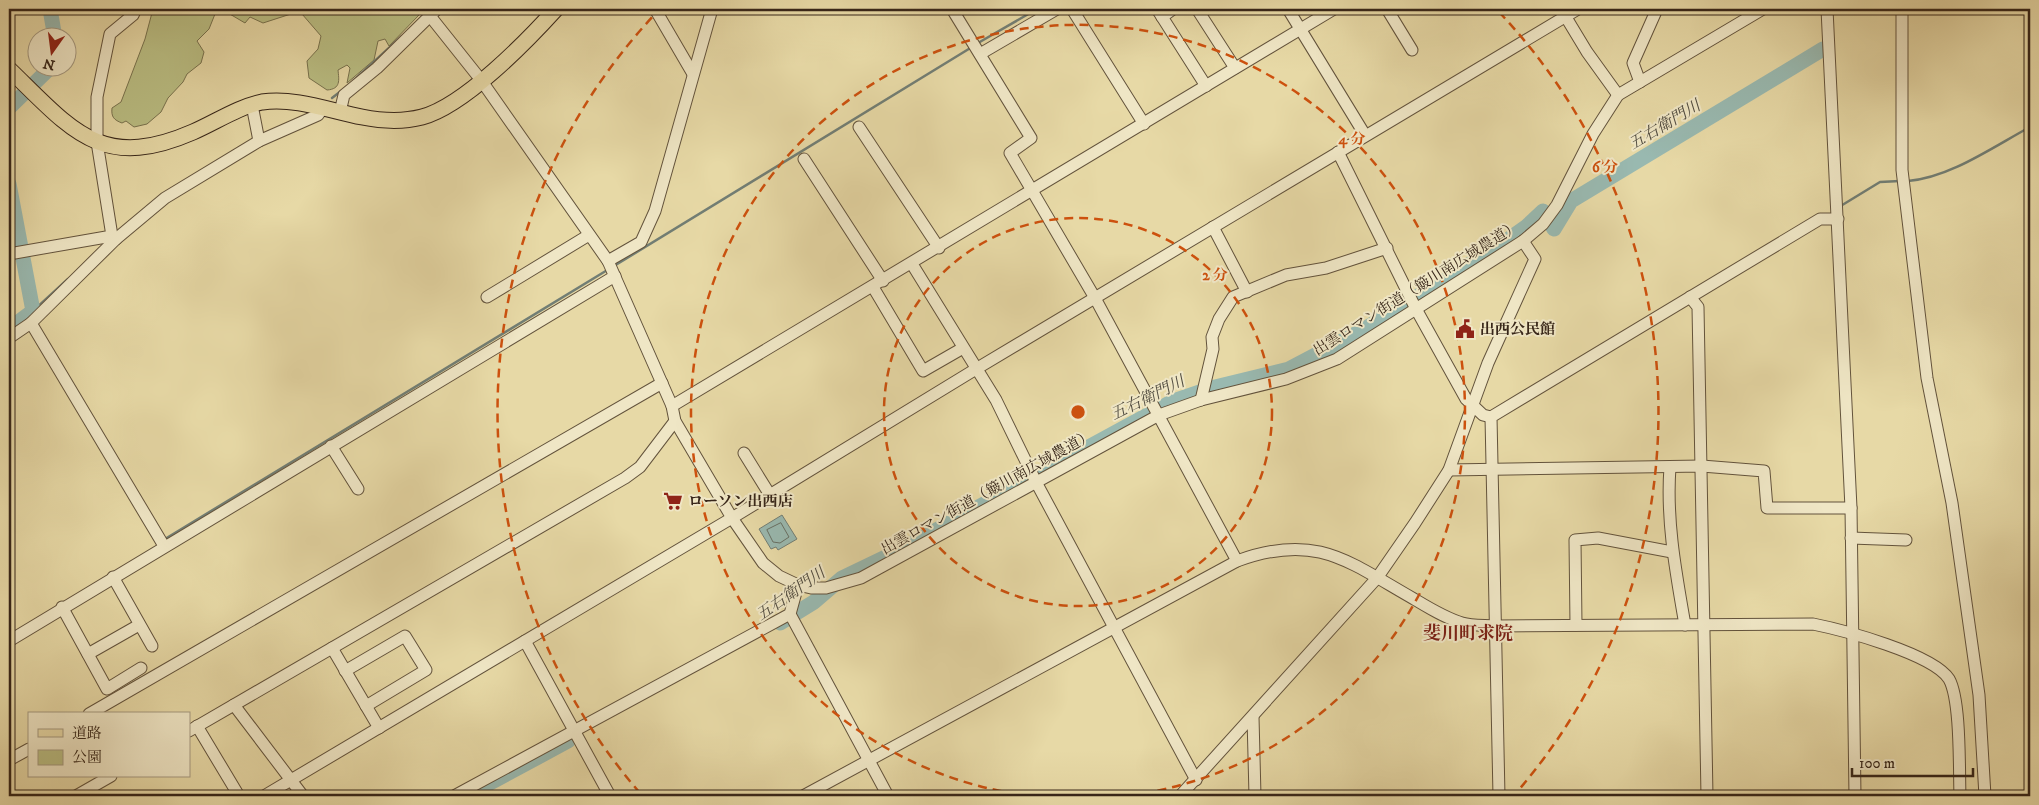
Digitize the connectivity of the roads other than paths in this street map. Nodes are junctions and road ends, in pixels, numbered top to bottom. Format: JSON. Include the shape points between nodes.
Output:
{"nodes":[{"id":1,"x":136,"y":9,"type":"edge"},
{"id":2,"x":556,"y":9,"type":"edge"},
{"id":3,"x":655,"y":9,"type":"edge"},
{"id":4,"x":712,"y":9,"type":"edge"},
{"id":5,"x":952,"y":9,"type":"edge"},
{"id":6,"x":1057,"y":9,"type":"edge"},
{"id":7,"x":1072,"y":9,"type":"edge"},
{"id":8,"x":1173,"y":9,"type":"edge"},
{"id":9,"x":1197,"y":9,"type":"edge"},
{"id":10,"x":1288,"y":9,"type":"edge"},
{"id":11,"x":1334,"y":9,"type":"edge"},
{"id":12,"x":1387,"y":9,"type":"edge"},
{"id":13,"x":1578,"y":9,"type":"edge"},
{"id":14,"x":1657,"y":9,"type":"edge"},
{"id":15,"x":1763,"y":9,"type":"edge"},
{"id":16,"x":1827,"y":9,"type":"edge"},
{"id":17,"x":1902,"y":9,"type":"edge"},
{"id":18,"x":434,"y":12,"type":"edge"},
{"id":19,"x":1159,"y":13,"type":"edge"},
{"id":20,"x":1563,"y":13,"type":"edge"},
{"id":21,"x":1300,"y":29,"type":"junction"},
{"id":22,"x":1412,"y":50,"type":"dead end"},
{"id":23,"x":980,"y":54,"type":"junction"},
{"id":24,"x":1235,"y":68,"type":"junction"},
{"id":25,"x":9,"y":69,"type":"edge"},
{"id":26,"x":693,"y":74,"type":"junction"},
{"id":27,"x":481,"y":80,"type":"junction"},
{"id":28,"x":1640,"y":82,"type":"junction"},
{"id":29,"x":1206,"y":86,"type":"junction"},
{"id":30,"x":1618,"y":96,"type":"junction"},
{"id":31,"x":252,"y":105,"type":"junction"},
{"id":32,"x":323,"y":108,"type":"junction"},
{"id":33,"x":340,"y":112,"type":"junction"},
{"id":34,"x":1144,"y":124,"type":"junction"},
{"id":35,"x":859,"y":127,"type":"dead end"},
{"id":36,"x":1364,"y":136,"type":"junction"},
{"id":37,"x":259,"y":141,"type":"junction"},
{"id":38,"x":96,"y":142,"type":"junction"},
{"id":39,"x":1338,"y":152,"type":"junction"},
{"id":40,"x":804,"y":160,"type":"dead end"},
{"id":41,"x":1033,"y":191,"type":"junction"},
{"id":42,"x":1838,"y":219,"type":"junction"},
{"id":43,"x":1214,"y":227,"type":"junction"},
{"id":44,"x":589,"y":235,"type":"junction"},
{"id":45,"x":114,"y":237,"type":"junction"},
{"id":46,"x":1523,"y":241,"type":"junction"},
{"id":47,"x":938,"y":248,"type":"junction"},
{"id":48,"x":1387,"y":248,"type":"junction"},
{"id":49,"x":9,"y":254,"type":"edge"},
{"id":50,"x":608,"y":261,"type":"junction"},
{"id":51,"x":912,"y":264,"type":"junction"},
{"id":52,"x":615,"y":276,"type":"junction"},
{"id":53,"x":878,"y":284,"type":"junction"},
{"id":54,"x":1247,"y":292,"type":"junction"},
{"id":55,"x":1690,"y":297,"type":"junction"},
{"id":56,"x":487,"y":298,"type":"dead end"},
{"id":57,"x":1095,"y":298,"type":"junction"},
{"id":58,"x":1416,"y":309,"type":"junction"},
{"id":59,"x":31,"y":323,"type":"junction"},
{"id":60,"x":9,"y":338,"type":"edge"},
{"id":61,"x":963,"y":348,"type":"junction"},
{"id":62,"x":976,"y":369,"type":"junction"},
{"id":63,"x":662,"y":383,"type":"junction"},
{"id":64,"x":1201,"y":400,"type":"junction"},
{"id":65,"x":672,"y":406,"type":"junction"},
{"id":66,"x":1473,"y":407,"type":"junction"},
{"id":67,"x":1159,"y":415,"type":"junction"},
{"id":68,"x":1491,"y":417,"type":"junction"},
{"id":69,"x":675,"y":421,"type":"junction"},
{"id":70,"x":659,"y":442,"type":"junction"},
{"id":71,"x":688,"y":443,"type":"junction"},
{"id":72,"x":331,"y":446,"type":"junction"},
{"id":73,"x":744,"y":452,"type":"dead end"},
{"id":74,"x":1702,"y":466,"type":"junction"},
{"id":75,"x":1670,"y":467,"type":"junction"},
{"id":76,"x":1449,"y":470,"type":"junction"},
{"id":77,"x":1492,"y":470,"type":"junction"},
{"id":78,"x":1036,"y":482,"type":"junction"},
{"id":79,"x":358,"y":489,"type":"dead end"},
{"id":80,"x":770,"y":495,"type":"junction"},
{"id":81,"x":1851,"y":508,"type":"junction"},
{"id":82,"x":732,"y":518,"type":"junction"},
{"id":83,"x":1851,"y":538,"type":"junction"},
{"id":84,"x":1906,"y":540,"type":"dead end"},
{"id":85,"x":164,"y":546,"type":"junction"},
{"id":86,"x":1672,"y":552,"type":"junction"},
{"id":87,"x":1237,"y":561,"type":"junction"},
{"id":88,"x":113,"y":577,"type":"junction"},
{"id":89,"x":1377,"y":578,"type":"junction"},
{"id":90,"x":798,"y":585,"type":"junction"},
{"id":91,"x":62,"y":607,"type":"junction"},
{"id":92,"x":790,"y":614,"type":"junction"},
{"id":93,"x":139,"y":625,"type":"junction"},
{"id":94,"x":1576,"y":625,"type":"junction"},
{"id":95,"x":1685,"y":625,"type":"junction"},
{"id":96,"x":1496,"y":626,"type":"junction"},
{"id":97,"x":1704,"y":626,"type":"junction"},
{"id":98,"x":1114,"y":627,"type":"junction"},
{"id":99,"x":1853,"y":632,"type":"junction"},
{"id":100,"x":9,"y":641,"type":"edge"},
{"id":101,"x":525,"y":641,"type":"junction"},
{"id":102,"x":152,"y":646,"type":"dead end"},
{"id":103,"x":332,"y":648,"type":"junction"},
{"id":104,"x":88,"y":654,"type":"junction"},
{"id":105,"x":141,"y":668,"type":"dead end"},
{"id":106,"x":345,"y":670,"type":"junction"},
{"id":107,"x":234,"y":705,"type":"junction"},
{"id":108,"x":366,"y":706,"type":"junction"},
{"id":109,"x":92,"y":712,"type":"edge"},
{"id":110,"x":1254,"y":717,"type":"junction"},
{"id":111,"x":379,"y":728,"type":"junction"},
{"id":112,"x":193,"y":729,"type":"edge"},
{"id":113,"x":575,"y":731,"type":"junction"},
{"id":114,"x":28,"y":750,"type":"edge"},
{"id":115,"x":9,"y":760,"type":"edge"},
{"id":116,"x":868,"y":760,"type":"junction"},
{"id":117,"x":108,"y":778,"type":"edge"},
{"id":118,"x":292,"y":780,"type":"junction"},
{"id":119,"x":1196,"y":780,"type":"junction"},
{"id":120,"x":76,"y":796,"type":"edge"},
{"id":121,"x":239,"y":796,"type":"edge"},
{"id":122,"x":264,"y":796,"type":"edge"},
{"id":123,"x":303,"y":796,"type":"edge"},
{"id":124,"x":454,"y":796,"type":"edge"},
{"id":125,"x":610,"y":796,"type":"edge"},
{"id":126,"x":803,"y":796,"type":"edge"},
{"id":127,"x":888,"y":796,"type":"edge"},
{"id":128,"x":1180,"y":796,"type":"edge"},
{"id":129,"x":1255,"y":796,"type":"edge"},
{"id":130,"x":1499,"y":796,"type":"edge"},
{"id":131,"x":1707,"y":796,"type":"edge"},
{"id":132,"x":1856,"y":796,"type":"edge"},
{"id":133,"x":1960,"y":796,"type":"edge"},
{"id":134,"x":1985,"y":796,"type":"edge"}],
"edges":[{"from":1,"to":38,"type":"street","via":[[110,34],[97,97]]},
{"from":2,"to":27,"type":"main road"},
{"from":3,"to":26,"type":"street"},
{"from":4,"to":26,"type":"street"},
{"from":5,"to":23,"type":"street"},
{"from":6,"to":23,"type":"street"},
{"from":7,"to":34,"type":"street"},
{"from":8,"to":19,"type":"street"},
{"from":9,"to":24,"type":"street"},
{"from":10,"to":21,"type":"street"},
{"from":11,"to":21,"type":"street"},
{"from":12,"to":22,"type":"street"},
{"from":13,"to":20,"type":"street"},
{"from":14,"to":28,"type":"street","via":[[1633,63]]},
{"from":15,"to":28,"type":"street","name":"出雲ロマン街道（簸川南広域農道）"},
{"from":16,"to":42,"type":"street"},
{"from":17,"to":134,"type":"street","via":[[1902,170],[1927,378],[1952,503],[1979,695]]},
{"from":18,"to":27,"type":"street","name":"出雲ロマン街道（簸川南広域農道）"},
{"from":18,"to":33,"type":"street","via":[[377,68],[344,95]]},
{"from":19,"to":29,"type":"street"},
{"from":20,"to":30,"type":"street"},
{"from":20,"to":36,"type":"street"},
{"from":21,"to":24,"type":"street"},
{"from":21,"to":36,"type":"street"},
{"from":23,"to":41,"type":"street","via":[[1031,138],[1010,153]]},
{"from":24,"to":29,"type":"street"},
{"from":25,"to":38,"type":"main road","via":[[68,126]]},
{"from":26,"to":50,"type":"street","via":[[655,211],[641,242]]},
{"from":27,"to":33,"type":"main road","via":[[455,101],[423,117],[387,121]]},
{"from":27,"to":44,"type":"street","name":"出雲ロマン街道（簸川南広域農道）"},
{"from":28,"to":30,"type":"street","name":"出雲ロマン街道（簸川南広域農道）"},
{"from":29,"to":34,"type":"street"},
{"from":30,"to":46,"type":"street","name":"出雲ロマン街道（簸川南広域農道）","via":[[1593,134],[1557,205]]},
{"from":31,"to":32,"type":"main road","via":[[292,102]]},
{"from":31,"to":37,"type":"street"},
{"from":31,"to":38,"type":"main road","via":[[166,144],[123,149]]},
{"from":32,"to":33,"type":"main road"},
{"from":32,"to":37,"type":"street","via":[[318,115]]},
{"from":34,"to":41,"type":"street"},
{"from":35,"to":47,"type":"street"},
{"from":36,"to":39,"type":"street"},
{"from":37,"to":45,"type":"street","via":[[165,198]]},
{"from":38,"to":45,"type":"street"},
{"from":39,"to":43,"type":"street"},
{"from":39,"to":48,"type":"street"},
{"from":40,"to":53,"type":"street"},
{"from":41,"to":47,"type":"street"},
{"from":41,"to":57,"type":"street"},
{"from":42,"to":55,"type":"street","via":[[1820,218]]},
{"from":42,"to":81,"type":"street"},
{"from":43,"to":54,"type":"street"},
{"from":43,"to":57,"type":"street"},
{"from":44,"to":50,"type":"street","name":"出雲ロマン街道（簸川南広域農道）"},
{"from":44,"to":56,"type":"street"},
{"from":45,"to":49,"type":"street"},
{"from":45,"to":59,"type":"street"},
{"from":46,"to":58,"type":"street","name":"出雲ロマン街道（簸川南広域農道）"},
{"from":46,"to":66,"type":"street","via":[[1535,259],[1488,363]]},
{"from":47,"to":51,"type":"street"},
{"from":48,"to":54,"type":"street","via":[[1326,268],[1286,274]]},
{"from":48,"to":58,"type":"street"},
{"from":50,"to":52,"type":"street","name":"出雲ロマン街道（簸川南広域農道）"},
{"from":51,"to":53,"type":"street"},
{"from":51,"to":61,"type":"street"},
{"from":52,"to":63,"type":"street","name":"出雲ロマン街道（簸川南広域農道）"},
{"from":52,"to":72,"type":"street"},
{"from":53,"to":61,"type":"street","via":[[923,370]]},
{"from":53,"to":65,"type":"street"},
{"from":54,"to":64,"type":"street","via":[[1233,297],[1219,319],[1212,337],[1213,349]]},
{"from":55,"to":68,"type":"street"},
{"from":55,"to":74,"type":"street","via":[[1698,307]]},
{"from":57,"to":62,"type":"street"},
{"from":57,"to":67,"type":"street"},
{"from":58,"to":64,"type":"street","name":"出雲ロマン街道（簸川南広域農道）","via":[[1321,366],[1286,379]]},
{"from":58,"to":66,"type":"street"},
{"from":59,"to":60,"type":"street"},
{"from":59,"to":85,"type":"street"},
{"from":61,"to":62,"type":"street"},
{"from":62,"to":78,"type":"street","via":[[996,400]]},
{"from":62,"to":80,"type":"street"},
{"from":63,"to":65,"type":"street","name":"出雲ロマン街道（簸川南広域農道）"},
{"from":63,"to":109,"type":"street"},
{"from":64,"to":67,"type":"street","name":"出雲ロマン街道（簸川南広域農道）"},
{"from":65,"to":69,"type":"street","name":"出雲ロマン街道（簸川南広域農道）"},
{"from":66,"to":68,"type":"street"},
{"from":66,"to":76,"type":"street"},
{"from":67,"to":78,"type":"street","name":"出雲ロマン街道（簸川南広域農道）"},
{"from":67,"to":87,"type":"street"},
{"from":68,"to":77,"type":"street"},
{"from":69,"to":70,"type":"street"},
{"from":69,"to":71,"type":"street","name":"出雲ロマン街道（簸川南広域農道）"},
{"from":70,"to":71,"type":"street","via":[[674,439]]},
{"from":70,"to":103,"type":"street","via":[[640,467],[625,478]]},
{"from":71,"to":82,"type":"street","name":"出雲ロマン街道（簸川南広域農道）"},
{"from":72,"to":79,"type":"street"},
{"from":72,"to":85,"type":"street"},
{"from":73,"to":80,"type":"street"},
{"from":74,"to":75,"type":"street"},
{"from":74,"to":81,"type":"street","via":[[1764,471],[1766,508]]},
{"from":74,"to":97,"type":"street"},
{"from":75,"to":77,"type":"street"},
{"from":75,"to":86,"type":"street","via":[[1668,489]]},
{"from":76,"to":77,"type":"street"},
{"from":76,"to":89,"type":"street"},
{"from":77,"to":96,"type":"street"},
{"from":78,"to":90,"type":"street","name":"出雲ロマン街道（簸川南広域農道）","via":[[861,578],[826,588]]},
{"from":78,"to":98,"type":"street"},
{"from":80,"to":82,"type":"street"},
{"from":81,"to":83,"type":"street"},
{"from":82,"to":90,"type":"street","name":"出雲ロマン街道（簸川南広域農道）","via":[[762,563]]},
{"from":82,"to":101,"type":"street"},
{"from":83,"to":84,"type":"street"},
{"from":83,"to":99,"type":"street"},
{"from":85,"to":88,"type":"street"},
{"from":86,"to":94,"type":"street","via":[[1598,538],[1575,540]]},
{"from":86,"to":95,"type":"street"},
{"from":87,"to":89,"type":"street","via":[[1275,549],[1311,549],[1332,554]]},
{"from":87,"to":98,"type":"street"},
{"from":88,"to":91,"type":"street"},
{"from":88,"to":93,"type":"street"},
{"from":89,"to":96,"type":"street","via":[[1463,624]]},
{"from":89,"to":110,"type":"street"},
{"from":90,"to":92,"type":"street"},
{"from":91,"to":100,"type":"street"},
{"from":91,"to":104,"type":"street"},
{"from":92,"to":113,"type":"street"},
{"from":92,"to":116,"type":"street"},
{"from":93,"to":102,"type":"street"},
{"from":93,"to":104,"type":"street"},
{"from":94,"to":95,"type":"street"},
{"from":94,"to":96,"type":"street"},
{"from":95,"to":97,"type":"street"},
{"from":96,"to":130,"type":"street"},
{"from":97,"to":99,"type":"street","via":[[1813,624]]},
{"from":97,"to":131,"type":"street"},
{"from":98,"to":116,"type":"street"},
{"from":98,"to":119,"type":"street"},
{"from":99,"to":132,"type":"street"},
{"from":99,"to":133,"type":"street","via":[[1934,666],[1948,679],[1955,699]]},
{"from":101,"to":111,"type":"street"},
{"from":101,"to":113,"type":"street"},
{"from":103,"to":106,"type":"street"},
{"from":103,"to":107,"type":"street"},
{"from":104,"to":105,"type":"street","via":[[108,689]]},
{"from":106,"to":108,"type":"street"},
{"from":106,"to":108,"type":"street","via":[[406,636],[426,670]]},
{"from":107,"to":112,"type":"street"},
{"from":107,"to":118,"type":"street"},
{"from":108,"to":111,"type":"street"},
{"from":110,"to":119,"type":"street"},
{"from":110,"to":129,"type":"street"},
{"from":111,"to":118,"type":"street"},
{"from":112,"to":121,"type":"street"},
{"from":113,"to":124,"type":"street"},
{"from":113,"to":125,"type":"street"},
{"from":114,"to":115,"type":"street"},
{"from":116,"to":126,"type":"street"},
{"from":116,"to":127,"type":"street"},
{"from":117,"to":120,"type":"street"},
{"from":118,"to":122,"type":"street"},
{"from":118,"to":123,"type":"street"},
{"from":119,"to":128,"type":"street"}]}
